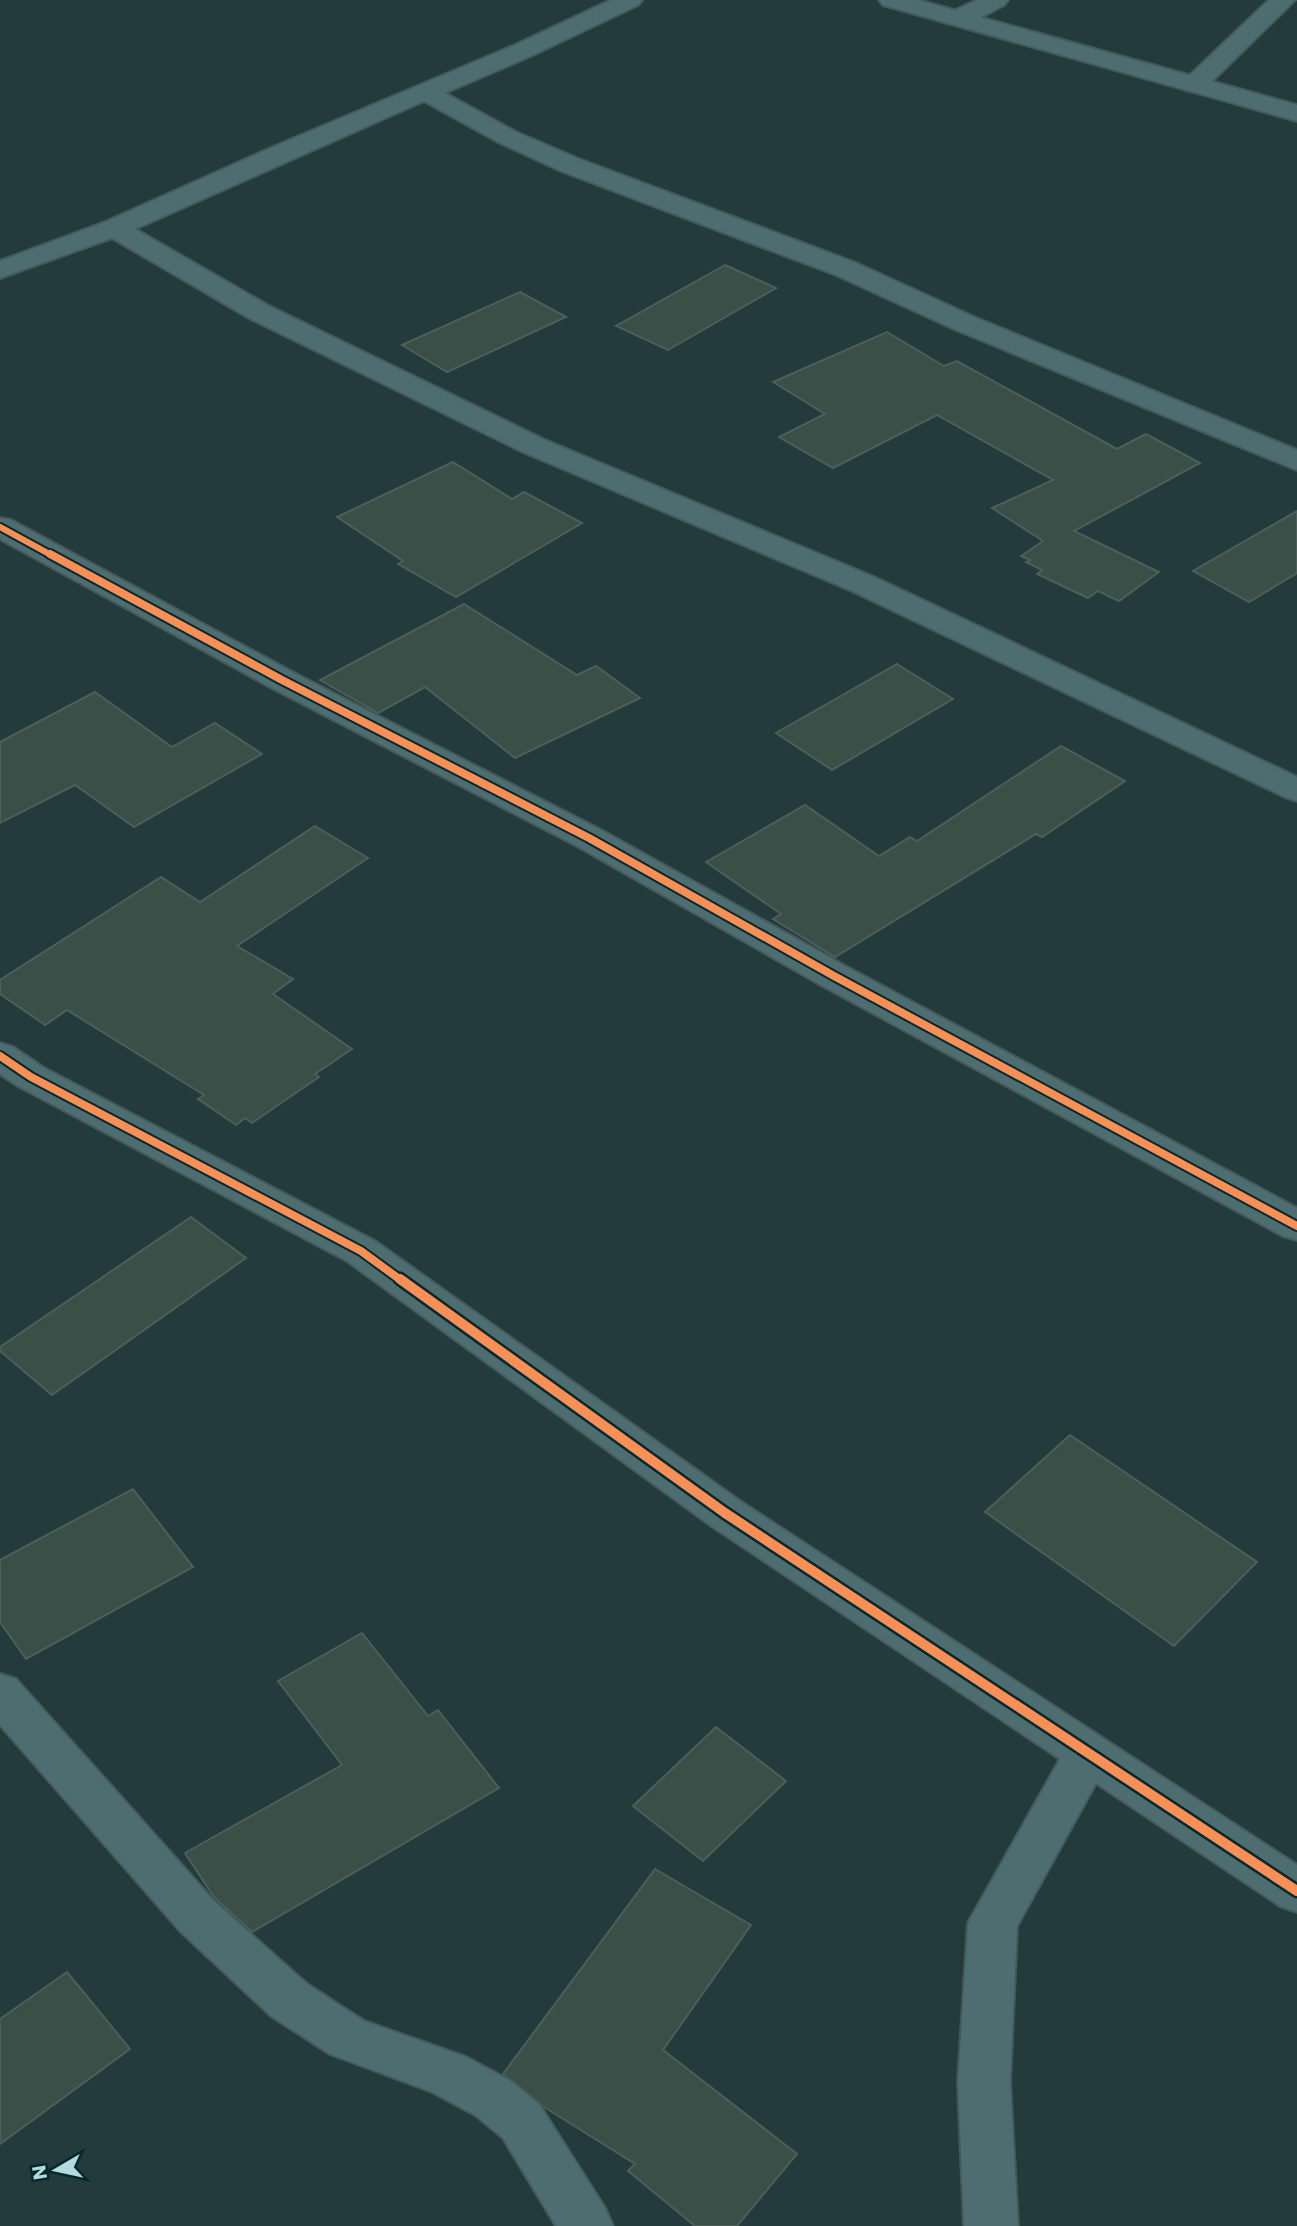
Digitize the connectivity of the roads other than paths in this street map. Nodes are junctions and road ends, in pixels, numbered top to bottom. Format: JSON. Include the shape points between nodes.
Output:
{"nodes":[{"id":1,"x":630,"y":0,"type":"edge"},
{"id":2,"x":891,"y":0,"type":"edge"},
{"id":3,"x":996,"y":0,"type":"edge"},
{"id":4,"x":1283,"y":0,"type":"edge"},
{"id":5,"x":958,"y":18,"type":"junction"},
{"id":6,"x":1194,"y":85,"type":"junction"},
{"id":7,"x":425,"y":92,"type":"junction"},
{"id":8,"x":1297,"y":113,"type":"edge"},
{"id":9,"x":114,"y":228,"type":"junction"},
{"id":10,"x":0,"y":270,"type":"edge"},
{"id":11,"x":1297,"y":461,"type":"edge"},
{"id":12,"x":0,"y":527,"type":"edge"},
{"id":13,"x":1297,"y":790,"type":"edge"},
{"id":14,"x":0,"y":1056,"type":"edge"},
{"id":15,"x":1297,"y":1226,"type":"edge"},
{"id":16,"x":0,"y":1693,"type":"edge"},
{"id":17,"x":1088,"y":1754,"type":"junction"},
{"id":18,"x":1297,"y":1891,"type":"edge"},
{"id":19,"x":586,"y":2226,"type":"edge"},
{"id":20,"x":991,"y":2226,"type":"edge"}],
"edges":[{"from":1,"to":7,"type":"street"},
{"from":2,"to":5,"type":"street"},
{"from":3,"to":5,"type":"street"},
{"from":4,"to":6,"type":"street"},
{"from":5,"to":6,"type":"street"},
{"from":6,"to":8,"type":"street"},
{"from":7,"to":9,"type":"street"},
{"from":7,"to":11,"type":"street","via":[[507,137],[570,164],[846,269]]},
{"from":9,"to":10,"type":"street"},
{"from":9,"to":13,"type":"street","via":[[259,312],[534,446],[863,584]]},
{"from":12,"to":15,"type":"street","via":[[282,680],[589,838],[846,983]]},
{"from":14,"to":17,"type":"street","via":[[31,1077],[361,1251],[725,1513]]},
{"from":16,"to":19,"type":"street","via":[[197,1916],[289,2000],[348,2038],[448,2074],[493,2098],[521,2121]]},
{"from":17,"to":18,"type":"street"},
{"from":17,"to":20,"type":"street","via":[[993,1923],[984,2082]]}]}
